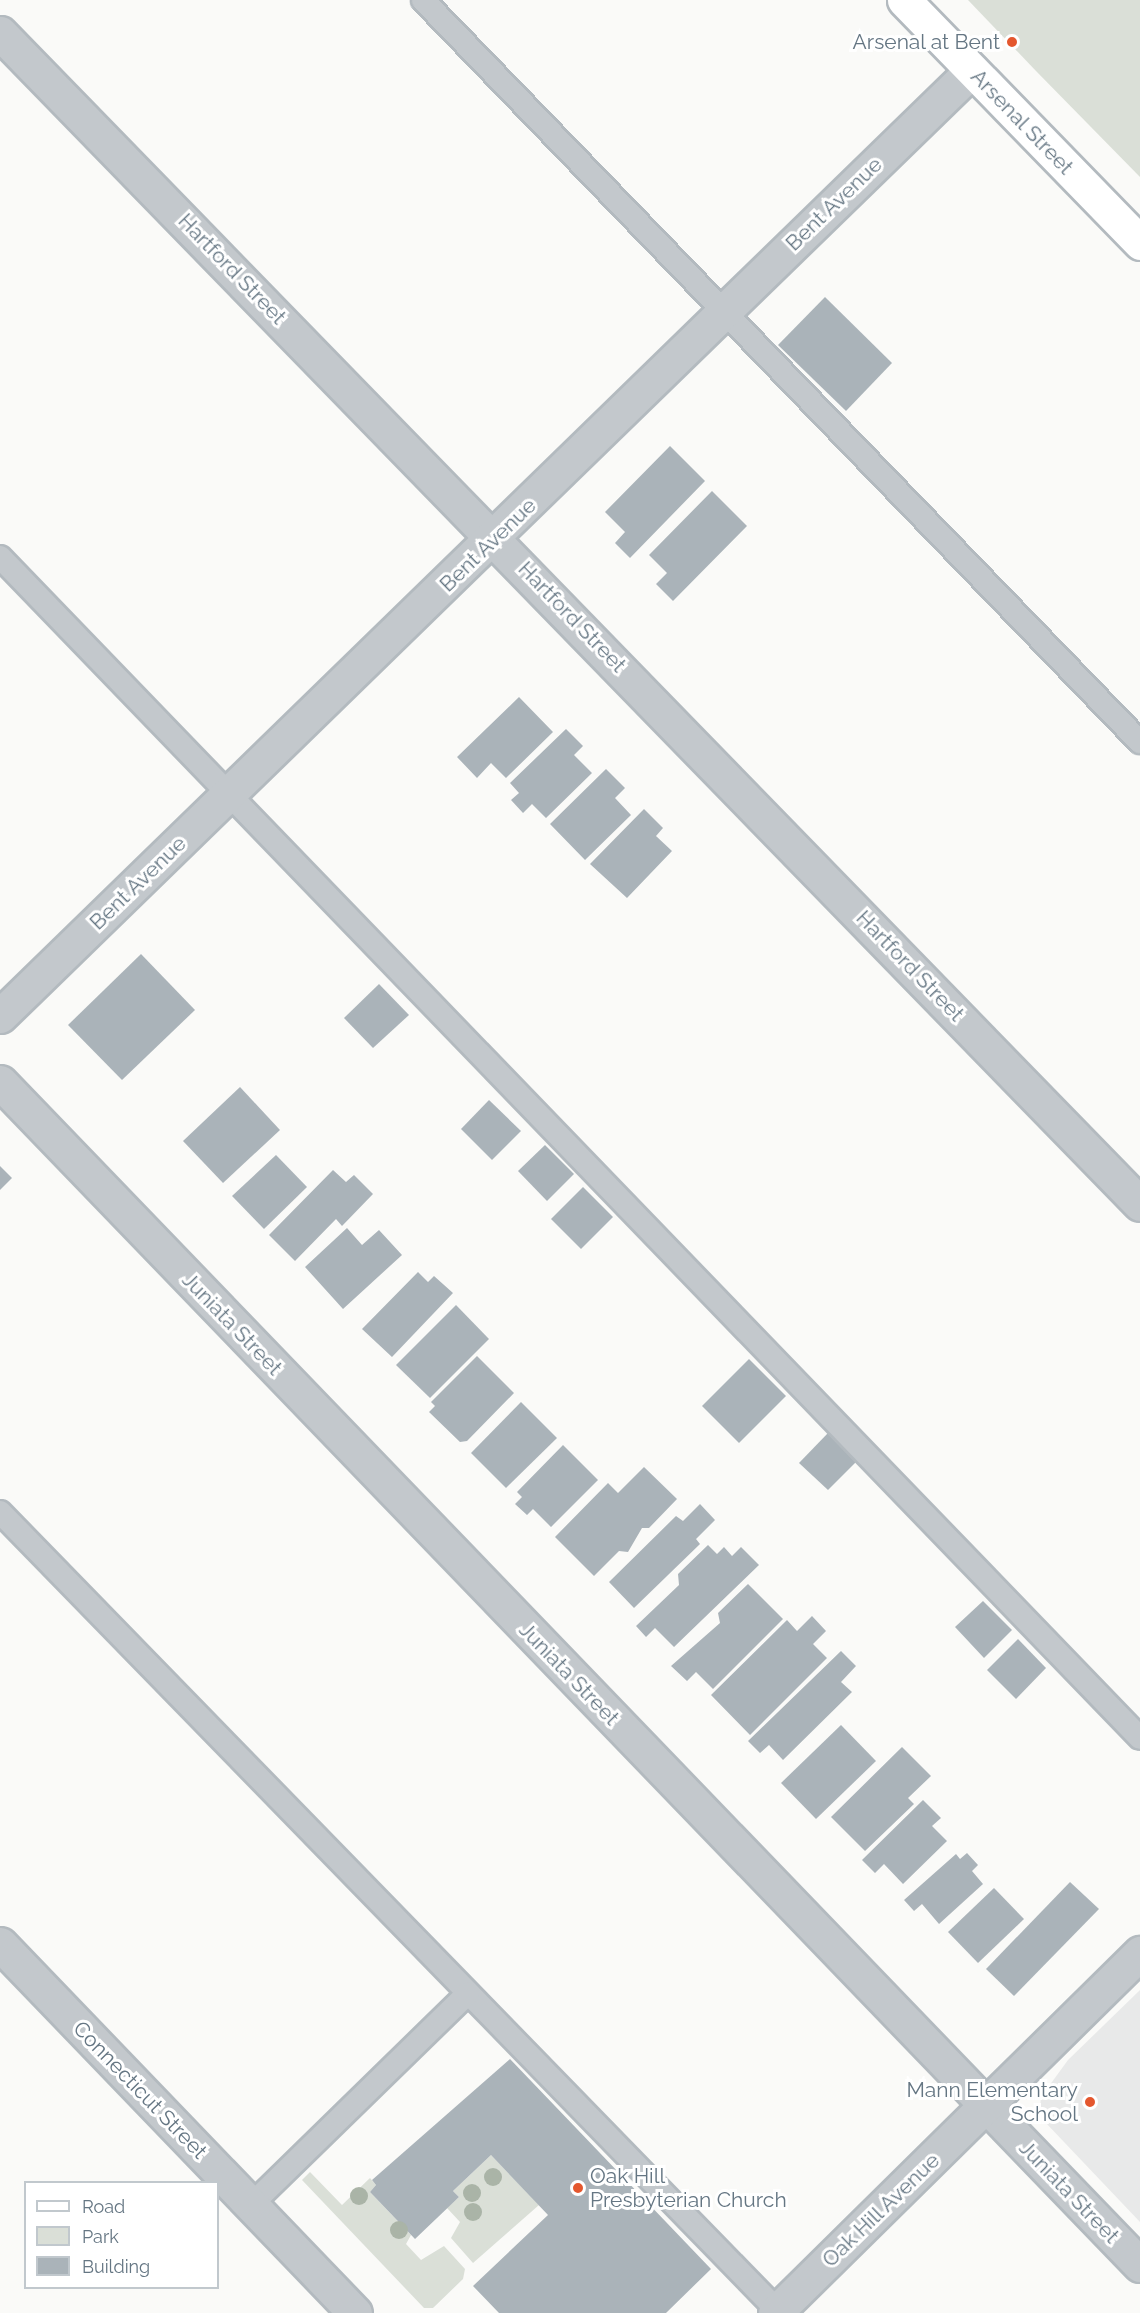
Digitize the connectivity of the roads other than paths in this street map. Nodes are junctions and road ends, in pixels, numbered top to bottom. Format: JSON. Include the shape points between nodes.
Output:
{"nodes":[{"id":1,"x":423,"y":0,"type":"edge"},
{"id":2,"x":904,"y":0,"type":"edge"},
{"id":3,"x":0,"y":33,"type":"edge"},
{"id":4,"x":972,"y":70,"type":"junction"},
{"id":5,"x":1140,"y":243,"type":"edge"},
{"id":6,"x":723,"y":311,"type":"junction"},
{"id":7,"x":495,"y":538,"type":"junction"},
{"id":8,"x":0,"y":557,"type":"edge"},
{"id":9,"x":1140,"y":742,"type":"edge"},
{"id":10,"x":229,"y":795,"type":"junction"},
{"id":11,"x":0,"y":1016,"type":"edge"},
{"id":12,"x":0,"y":1082,"type":"edge"},
{"id":13,"x":1140,"y":1204,"type":"edge"},
{"id":14,"x":0,"y":1512,"type":"edge"},
{"id":15,"x":1140,"y":1738,"type":"edge"},
{"id":16,"x":0,"y":1944,"type":"edge"},
{"id":17,"x":1140,"y":1953,"type":"edge"},
{"id":18,"x":468,"y":1993,"type":"junction"},
{"id":19,"x":987,"y":2107,"type":"junction"},
{"id":20,"x":251,"y":2205,"type":"junction"},
{"id":21,"x":1140,"y":2265,"type":"edge"},
{"id":22,"x":777,"y":2312,"type":"edge"},
{"id":23,"x":355,"y":2313,"type":"edge"}],
"edges":[{"from":1,"to":6,"type":"lane"},
{"from":2,"to":4,"type":"main road","name":"Arsenal Street"},
{"from":3,"to":7,"type":"street","name":"Hartford Street"},
{"from":4,"to":5,"type":"main road","name":"Arsenal Street"},
{"from":4,"to":6,"type":"street","name":"Bent Avenue"},
{"from":6,"to":7,"type":"street","name":"Bent Avenue"},
{"from":6,"to":9,"type":"lane"},
{"from":7,"to":10,"type":"street","name":"Bent Avenue"},
{"from":7,"to":13,"type":"street","name":"Hartford Street"},
{"from":8,"to":10,"type":"lane"},
{"from":10,"to":11,"type":"street","name":"Bent Avenue"},
{"from":10,"to":15,"type":"lane"},
{"from":12,"to":19,"type":"street","name":"Juniata Street"},
{"from":14,"to":18,"type":"lane"},
{"from":16,"to":20,"type":"street","name":"Connecticut Street"},
{"from":17,"to":19,"type":"street","name":"Oak Hill Avenue"},
{"from":18,"to":20,"type":"lane"},
{"from":18,"to":22,"type":"lane"},
{"from":19,"to":21,"type":"street","name":"Juniata Street"},
{"from":19,"to":22,"type":"street","name":"Oak Hill Avenue"},
{"from":20,"to":23,"type":"street","name":"Connecticut Street"}]}
